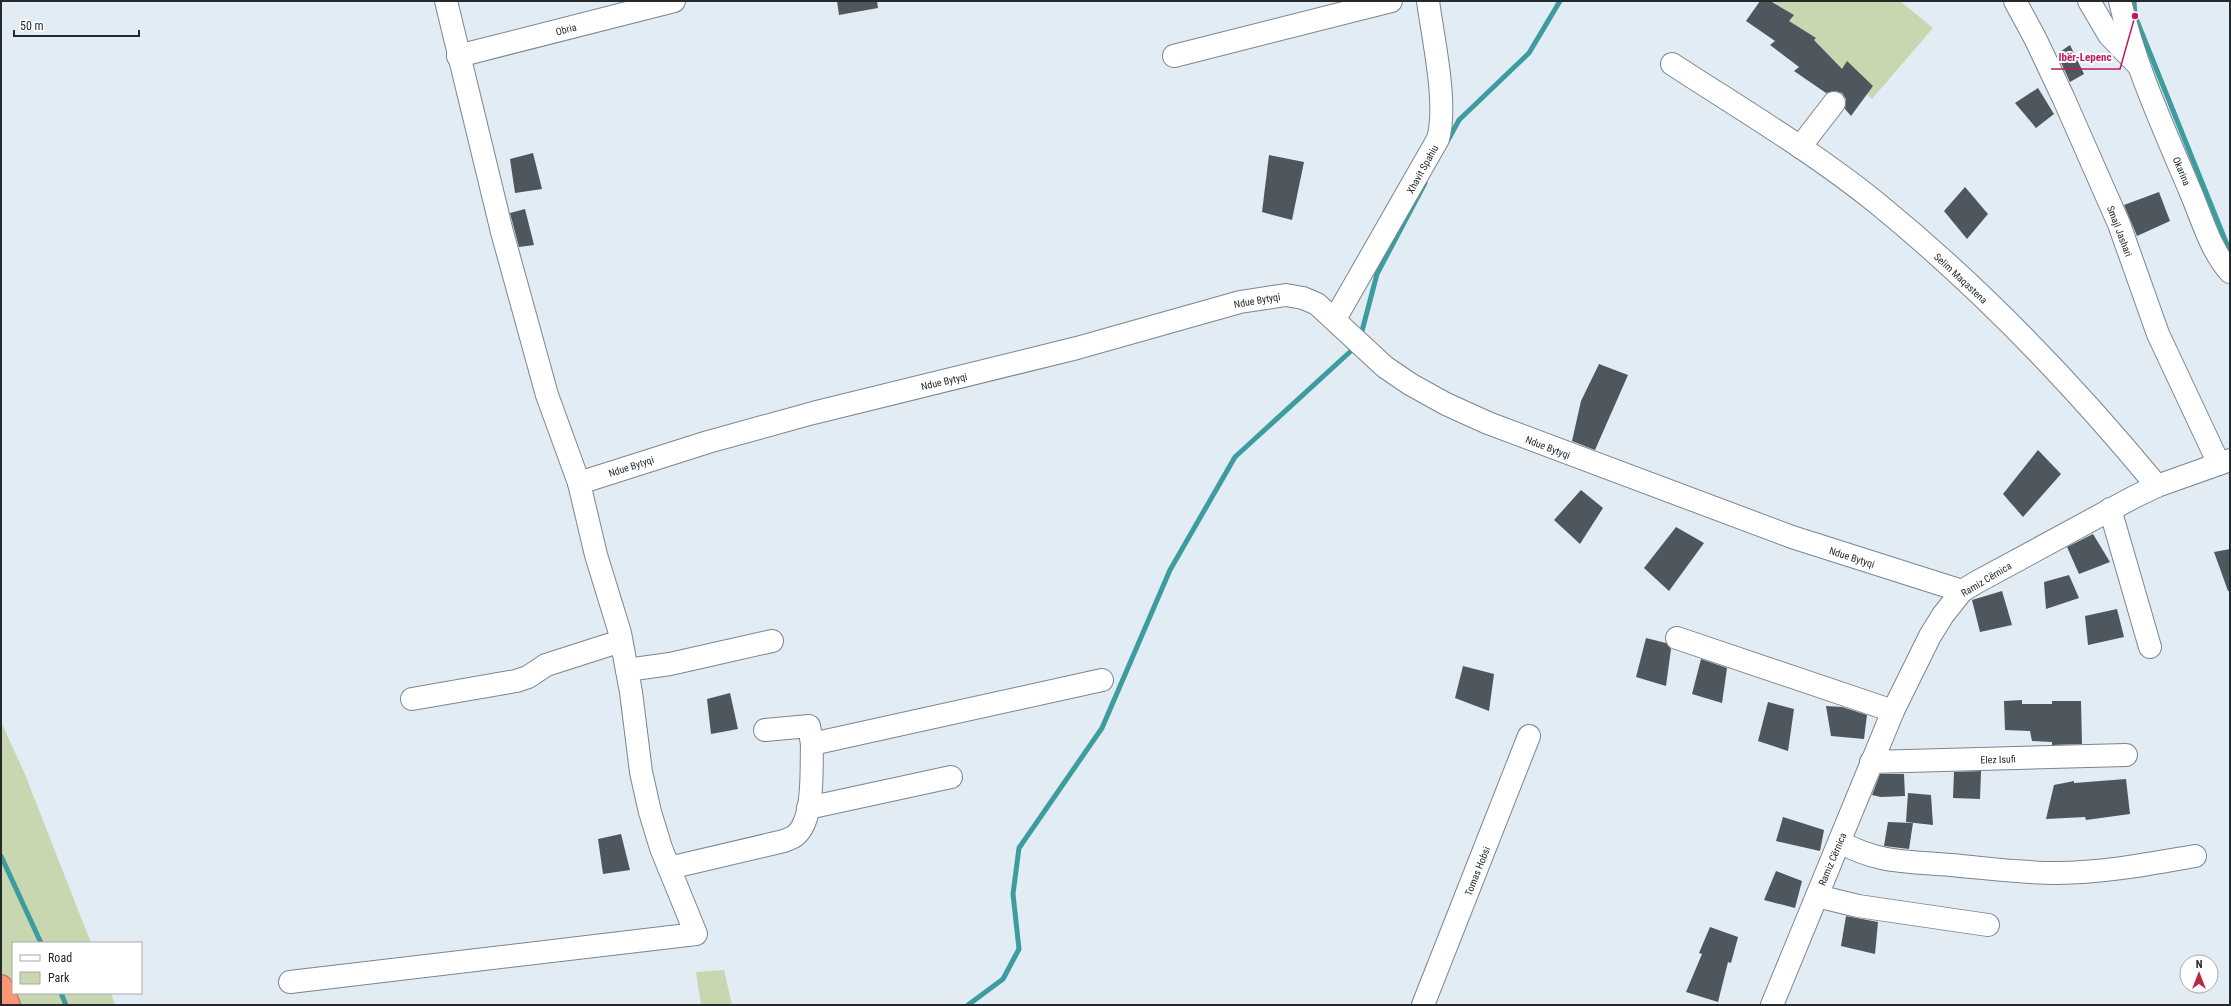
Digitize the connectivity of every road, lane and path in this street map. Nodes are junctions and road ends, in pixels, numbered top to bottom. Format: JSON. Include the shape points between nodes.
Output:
{"nodes":[{"id":1,"x":446,"y":1,"type":"edge"},
{"id":2,"x":674,"y":1,"type":"edge"},
{"id":3,"x":1391,"y":1,"type":"edge"},
{"id":4,"x":1428,"y":1,"type":"edge"},
{"id":5,"x":2015,"y":1,"type":"edge"},
{"id":6,"x":2090,"y":1,"type":"edge"},
{"id":7,"x":2120,"y":1,"type":"edge"},
{"id":8,"x":458,"y":56,"type":"junction"},
{"id":9,"x":1174,"y":56,"type":"dead end"},
{"id":10,"x":1672,"y":64,"type":"dead end"},
{"id":11,"x":2140,"y":67,"type":"junction"},
{"id":12,"x":1834,"y":103,"type":"dead end"},
{"id":13,"x":1800,"y":147,"type":"junction"},
{"id":14,"x":2230,"y":272,"type":"edge"},
{"id":15,"x":1335,"y":319,"type":"junction"},
{"id":16,"x":2225,"y":462,"type":"edge"},
{"id":17,"x":579,"y":483,"type":"junction"},
{"id":18,"x":2157,"y":486,"type":"junction"},
{"id":19,"x":2110,"y":509,"type":"junction"},
{"id":20,"x":1962,"y":591,"type":"junction"},
{"id":21,"x":1677,"y":638,"type":"dead end"},
{"id":22,"x":621,"y":641,"type":"junction"},
{"id":23,"x":772,"y":641,"type":"dead end"},
{"id":24,"x":2150,"y":647,"type":"dead end"},
{"id":25,"x":627,"y":670,"type":"junction"},
{"id":26,"x":1102,"y":680,"type":"dead end"},
{"id":27,"x":412,"y":699,"type":"dead end"},
{"id":28,"x":1893,"y":711,"type":"junction"},
{"id":29,"x":765,"y":730,"type":"dead end"},
{"id":30,"x":1529,"y":736,"type":"dead end"},
{"id":31,"x":812,"y":744,"type":"junction"},
{"id":32,"x":2126,"y":755,"type":"dead end"},
{"id":33,"x":1870,"y":762,"type":"junction"},
{"id":34,"x":951,"y":777,"type":"dead end"},
{"id":35,"x":808,"y":808,"type":"junction"},
{"id":36,"x":1840,"y":842,"type":"junction"},
{"id":37,"x":2195,"y":856,"type":"dead end"},
{"id":38,"x":669,"y":868,"type":"junction"},
{"id":39,"x":1817,"y":896,"type":"junction"},
{"id":40,"x":1988,"y":925,"type":"dead end"},
{"id":41,"x":290,"y":982,"type":"dead end"},
{"id":42,"x":1,"y":986,"type":"edge"},
{"id":43,"x":9,"y":1005,"type":"edge"},
{"id":44,"x":1423,"y":1005,"type":"edge"},
{"id":45,"x":1772,"y":1005,"type":"edge"}],
"edges":[{"from":1,"to":8,"type":"street"},
{"from":2,"to":8,"type":"street","name":"Obria"},
{"from":3,"to":9,"type":"street"},
{"from":4,"to":15,"type":"street","name":"Xhavit Spahiu","via":[[1441,98],[1442,127],[1438,139]]},
{"from":5,"to":16,"type":"street","name":"Smajl Jashari","via":[[2063,97],[2119,224],[2158,334]]},
{"from":6,"to":11,"type":"street","name":"Okarina","via":[[2109,35]]},
{"from":7,"to":11,"type":"street","name":"Okarina"},
{"from":8,"to":17,"type":"street","via":[[502,232],[547,395]]},
{"from":10,"to":13,"type":"street","name":"Selim Maqastena"},
{"from":11,"to":14,"type":"street","name":"Okarina","via":[[2210,239]]},
{"from":12,"to":13,"type":"street"},
{"from":13,"to":18,"type":"street","name":"Selim Maqastena","via":[[1878,204],[1991,305],[2065,380]]},
{"from":15,"to":17,"type":"street","name":"Ndue Bytyqi","via":[[1318,304],[1303,298],[1279,296],[1240,302],[1077,348],[813,413]]},
{"from":15,"to":20,"type":"street","name":"Ndue Bytyqi","via":[[1385,367],[1410,384],[1488,423],[1792,537]]},
{"from":16,"to":18,"type":"street","name":"Ramiz Cërnica"},
{"from":17,"to":22,"type":"street","via":[[596,555]]},
{"from":18,"to":19,"type":"street","name":"Ramiz Cërnica"},
{"from":19,"to":20,"type":"street","name":"Ramiz Cërnica"},
{"from":19,"to":24,"type":"street"},
{"from":20,"to":28,"type":"street","name":"Ramiz Cërnica","via":[[1930,636]]},
{"from":21,"to":28,"type":"street"},
{"from":22,"to":25,"type":"street"},
{"from":22,"to":27,"type":"street","via":[[546,665],[528,677],[516,681]]},
{"from":23,"to":25,"type":"street","via":[[670,664]]},
{"from":25,"to":38,"type":"street","via":[[641,772],[650,812]]},
{"from":26,"to":31,"type":"street"},
{"from":28,"to":33,"type":"street","name":"Ramiz Cërnica"},
{"from":29,"to":31,"type":"street","via":[[809,726]]},
{"from":30,"to":44,"type":"street","name":"Tomas Hobsi"},
{"from":31,"to":35,"type":"street"},
{"from":32,"to":33,"type":"street","name":"Elez Isufi"},
{"from":33,"to":36,"type":"street","name":"Ramiz Cërnica"},
{"from":34,"to":35,"type":"street"},
{"from":35,"to":38,"type":"street","via":[[803,825],[795,836],[784,841]]},
{"from":36,"to":37,"type":"street","via":[[1859,853],[1898,863],[2014,872],[2093,871]]},
{"from":36,"to":39,"type":"street","name":"Ramiz Cërnica"},
{"from":38,"to":41,"type":"street","via":[[696,934]]},
{"from":39,"to":40,"type":"street","name":"Ramiz Cërnica","via":[[1858,906]]},
{"from":39,"to":45,"type":"street","name":"Ramiz Cërnica"},
{"from":42,"to":43,"type":"highway"}]}
